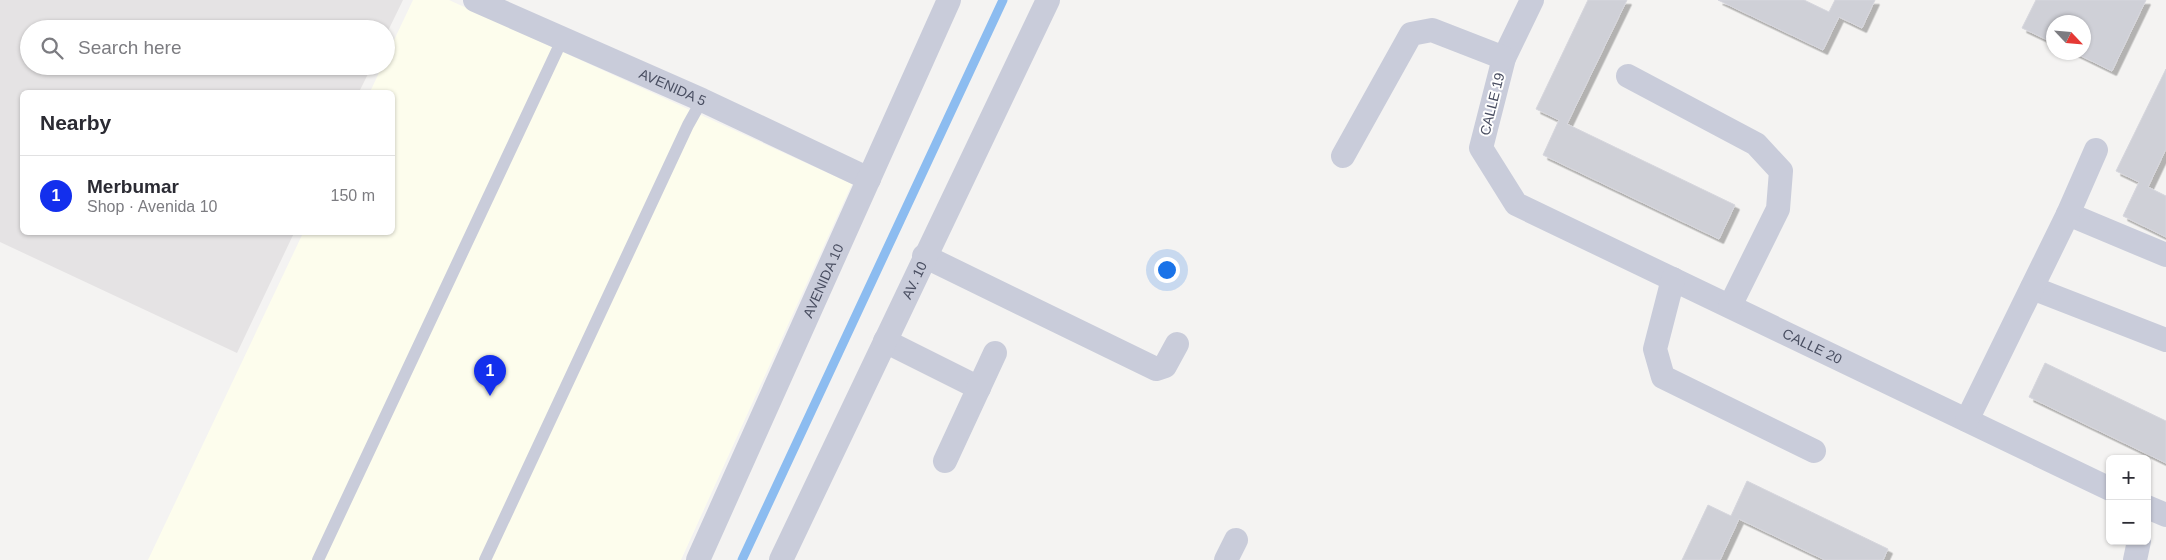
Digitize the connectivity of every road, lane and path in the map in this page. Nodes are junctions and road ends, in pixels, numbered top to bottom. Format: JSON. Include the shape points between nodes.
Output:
{"nodes":[{"id":1,"x":475,"y":0,"type":"edge"},
{"id":2,"x":949,"y":0,"type":"edge"},
{"id":3,"x":1048,"y":0,"type":"edge"},
{"id":4,"x":1532,"y":0,"type":"edge"},
{"id":5,"x":562,"y":40,"type":"junction"},
{"id":6,"x":1504,"y":58,"type":"junction"},
{"id":7,"x":1628,"y":76,"type":"dead end"},
{"id":8,"x":702,"y":100,"type":"junction"},
{"id":9,"x":2096,"y":150,"type":"dead end"},
{"id":10,"x":1343,"y":156,"type":"dead end"},
{"id":11,"x":869,"y":179,"type":"junction"},
{"id":12,"x":1516,"y":204,"type":"joint"},
{"id":13,"x":2068,"y":214,"type":"junction"},
{"id":14,"x":2166,"y":255,"type":"edge"},
{"id":15,"x":924,"y":256,"type":"junction"},
{"id":16,"x":1672,"y":279,"type":"junction"},
{"id":17,"x":2032,"y":288,"type":"junction"},
{"id":18,"x":1730,"y":306,"type":"junction"},
{"id":19,"x":2166,"y":340,"type":"edge"},
{"id":20,"x":885,"y":341,"type":"junction"},
{"id":21,"x":1177,"y":344,"type":"dead end"},
{"id":22,"x":995,"y":353,"type":"dead end"},
{"id":23,"x":979,"y":388,"type":"junction"},
{"id":24,"x":1967,"y":420,"type":"junction"},
{"id":25,"x":1814,"y":451,"type":"dead end"},
{"id":26,"x":945,"y":461,"type":"dead end"},
{"id":27,"x":2106,"y":487,"type":"edge"},
{"id":28,"x":2151,"y":509,"type":"edge"},
{"id":29,"x":2166,"y":515,"type":"edge"},
{"id":30,"x":2138,"y":545,"type":"edge"},
{"id":31,"x":318,"y":560,"type":"edge"},
{"id":32,"x":486,"y":560,"type":"edge"},
{"id":33,"x":698,"y":560,"type":"edge"},
{"id":34,"x":781,"y":560,"type":"edge"},
{"id":35,"x":2135,"y":560,"type":"edge"}],
"edges":[{"from":1,"to":5,"type":"street","name":"AVENIDA 5"},
{"from":2,"to":11,"type":"street","name":"AVENIDA 10"},
{"from":3,"to":15,"type":"street","name":"AV. 10"},
{"from":4,"to":6,"type":"street","name":"CALLE 19"},
{"from":5,"to":8,"type":"street","name":"AVENIDA 5"},
{"from":5,"to":31,"type":"lane"},
{"from":6,"to":10,"type":"street","via":[[1432,30],[1411,34]]},
{"from":6,"to":12,"type":"street","name":"CALLE 19","via":[[1481,148]]},
{"from":7,"to":18,"type":"street","via":[[1756,144],[1781,171],[1778,209]]},
{"from":8,"to":11,"type":"street","name":"AVENIDA 5"},
{"from":8,"to":32,"type":"lane"},
{"from":9,"to":13,"type":"street"},
{"from":11,"to":33,"type":"street","name":"AVENIDA 10"},
{"from":12,"to":16,"type":"street","name":"CALLE 20"},
{"from":13,"to":14,"type":"street"},
{"from":13,"to":17,"type":"street"},
{"from":15,"to":20,"type":"street","name":"AV. 10"},
{"from":15,"to":21,"type":"street","via":[[1156,369],[1165,366]]},
{"from":16,"to":18,"type":"street","name":"CALLE 20"},
{"from":16,"to":25,"type":"street","via":[[1655,350],[1663,377]]},
{"from":17,"to":19,"type":"street"},
{"from":17,"to":24,"type":"street"},
{"from":18,"to":24,"type":"street","name":"CALLE 20"},
{"from":20,"to":23,"type":"street"},
{"from":20,"to":34,"type":"street","name":"AV. 10"},
{"from":22,"to":23,"type":"street"},
{"from":23,"to":26,"type":"street"},
{"from":24,"to":27,"type":"street","name":"CALLE 20"},
{"from":28,"to":29,"type":"street"},
{"from":30,"to":35,"type":"street"}]}
